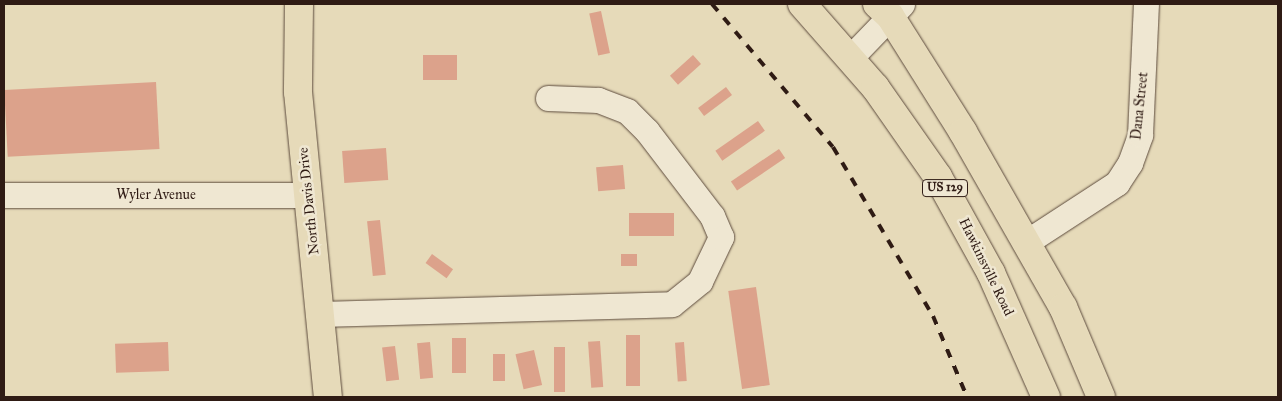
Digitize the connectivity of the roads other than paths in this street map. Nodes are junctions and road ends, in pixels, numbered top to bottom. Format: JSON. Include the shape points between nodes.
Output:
{"nodes":[{"id":1,"x":299,"y":4,"type":"edge"},
{"id":2,"x":802,"y":4,"type":"edge"},
{"id":3,"x":1146,"y":4,"type":"edge"},
{"id":4,"x":889,"y":8,"type":"edge"},
{"id":5,"x":850,"y":58,"type":"junction"},
{"id":6,"x":548,"y":98,"type":"dead end"},
{"id":7,"x":4,"y":195,"type":"edge"},
{"id":8,"x":308,"y":196,"type":"junction"},
{"id":9,"x":1025,"y":243,"type":"junction"},
{"id":10,"x":320,"y":314,"type":"junction"},
{"id":11,"x":328,"y":397,"type":"edge"},
{"id":12,"x":1046,"y":397,"type":"edge"},
{"id":13,"x":1102,"y":397,"type":"edge"}],
"edges":[{"from":1,"to":8,"type":"main road","name":"North Davis Drive","via":[[298,92]]},
{"from":2,"to":5,"type":"main road","name":"Hawkinsville Road","number":"US 129"},
{"from":3,"to":9,"type":"street","name":"Dana Street","via":[[1140,135],[1130,163],[1116,183]]},
{"from":4,"to":5,"type":"street"},
{"from":4,"to":9,"type":"main road","number":"US 129"},
{"from":5,"to":12,"type":"main road","name":"Hawkinsville Road","number":"US 129","via":[[908,131],[957,208]]},
{"from":6,"to":10,"type":"street","via":[[598,100],[627,111],[647,131],[712,216],[721,237],[700,281],[672,304]]},
{"from":7,"to":8,"type":"street","name":"Wyler Avenue"},
{"from":8,"to":10,"type":"main road","name":"North Davis Drive"},
{"from":9,"to":13,"type":"main road","number":"US 129","via":[[1063,307]]},
{"from":10,"to":11,"type":"main road","name":"North Davis Drive"}]}
